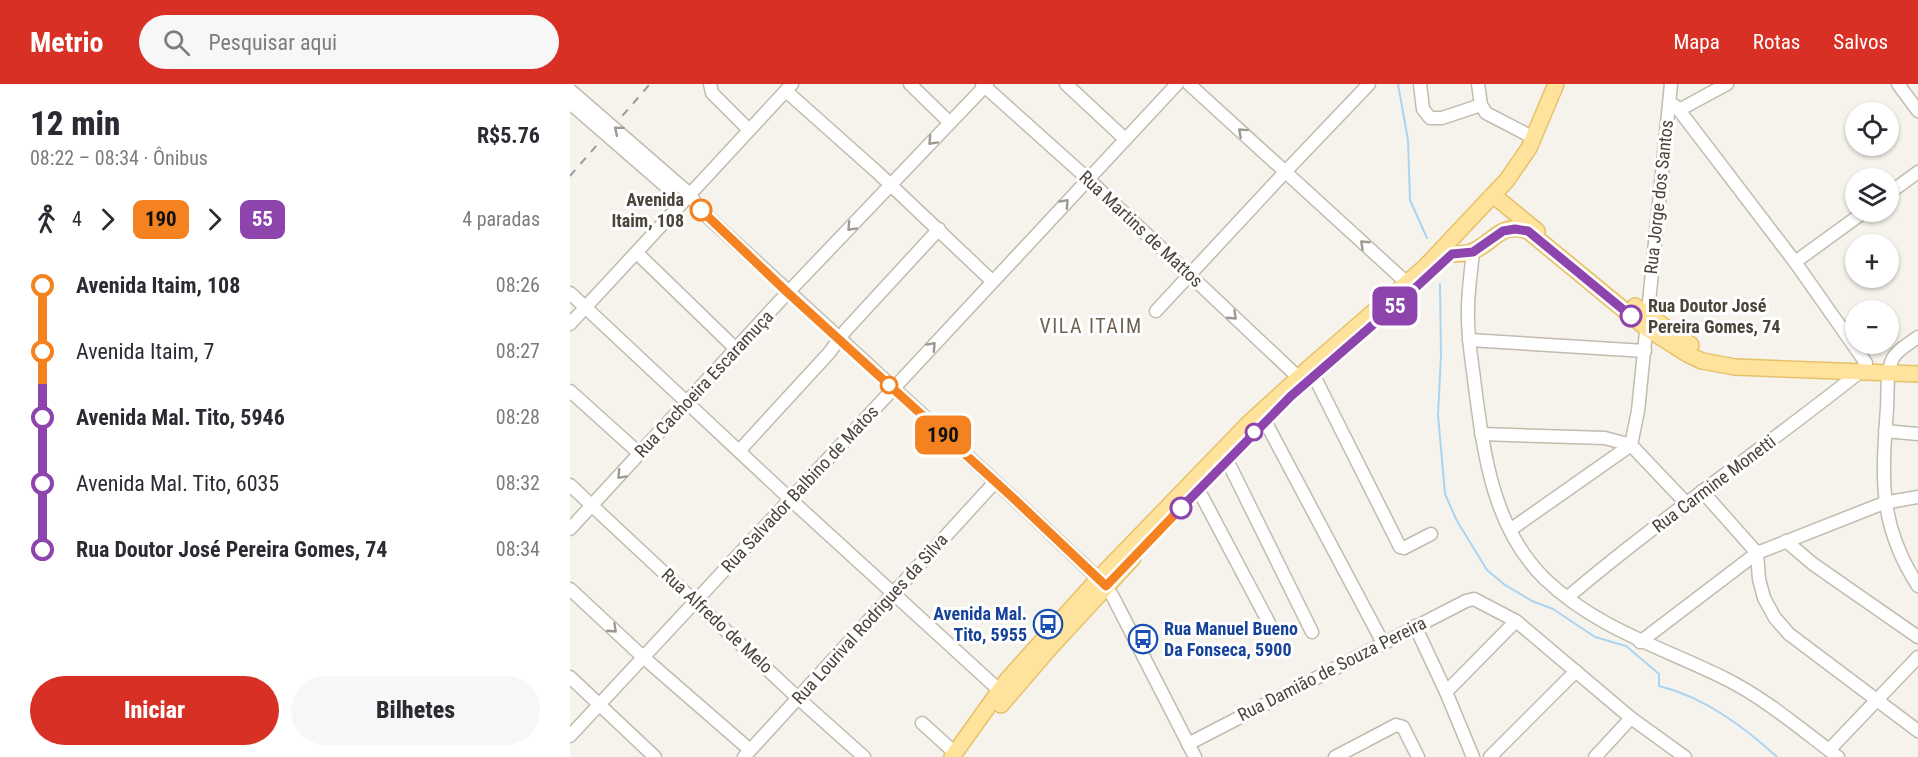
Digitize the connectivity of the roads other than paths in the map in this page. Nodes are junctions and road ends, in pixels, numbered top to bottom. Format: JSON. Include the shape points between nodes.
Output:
{"nodes":[{"id":1,"x":710,"y":84,"type":"edge"},
{"id":2,"x":910,"y":84,"type":"edge"},
{"id":3,"x":1066,"y":84,"type":"edge"},
{"id":4,"x":1177,"y":84,"type":"edge"},
{"id":5,"x":1190,"y":84,"type":"edge"},
{"id":6,"x":1369,"y":84,"type":"edge"},
{"id":7,"x":1420,"y":84,"type":"edge"},
{"id":8,"x":1478,"y":84,"type":"edge"},
{"id":9,"x":1556,"y":84,"type":"edge"},
{"id":10,"x":1671,"y":84,"type":"edge"},
{"id":11,"x":1727,"y":84,"type":"edge"},
{"id":12,"x":1898,"y":84,"type":"edge"},
{"id":13,"x":984,"y":85,"type":"edge"},
{"id":14,"x":789,"y":87,"type":"edge"},
{"id":15,"x":570,"y":90,"type":"edge"},
{"id":16,"x":1669,"y":100,"type":"junction"},
{"id":17,"x":570,"y":103,"type":"edge"},
{"id":18,"x":1481,"y":105,"type":"junction"},
{"id":19,"x":1679,"y":110,"type":"junction"},
{"id":20,"x":1918,"y":111,"type":"edge"},
{"id":21,"x":949,"y":122,"type":"junction"},
{"id":22,"x":749,"y":130,"type":"junction"},
{"id":23,"x":1534,"y":138,"type":"junction"},
{"id":24,"x":1125,"y":139,"type":"junction"},
{"id":25,"x":1286,"y":171,"type":"junction"},
{"id":26,"x":1918,"y":172,"type":"edge"},
{"id":27,"x":1088,"y":179,"type":"junction"},
{"id":28,"x":891,"y":184,"type":"junction"},
{"id":29,"x":673,"y":186,"type":"junction"},
{"id":30,"x":1899,"y":186,"type":"edge"},
{"id":31,"x":687,"y":197,"type":"junction"},
{"id":32,"x":1500,"y":201,"type":"junction"},
{"id":33,"x":1850,"y":222,"type":"edge"},
{"id":34,"x":939,"y":229,"type":"junction"},
{"id":35,"x":1509,"y":229,"type":"junction"},
{"id":36,"x":1473,"y":252,"type":"junction"},
{"id":37,"x":637,"y":253,"type":"junction"},
{"id":38,"x":1452,"y":254,"type":"junction"},
{"id":39,"x":1795,"y":262,"type":"junction"},
{"id":40,"x":1190,"y":275,"type":"junction"},
{"id":41,"x":992,"y":281,"type":"junction"},
{"id":42,"x":1407,"y":284,"type":"junction"},
{"id":43,"x":570,"y":293,"type":"edge"},
{"id":44,"x":788,"y":293,"type":"junction"},
{"id":45,"x":585,"y":307,"type":"junction"},
{"id":46,"x":1156,"y":311,"type":"dead end"},
{"id":47,"x":1647,"y":322,"type":"junction"},
{"id":48,"x":570,"y":324,"type":"edge"},
{"id":49,"x":1918,"y":337,"type":"edge"},
{"id":50,"x":839,"y":339,"type":"junction"},
{"id":51,"x":1469,"y":340,"type":"junction"},
{"id":52,"x":736,"y":349,"type":"junction"},
{"id":53,"x":1645,"y":351,"type":"junction"},
{"id":54,"x":1918,"y":366,"type":"edge"},
{"id":55,"x":1864,"y":367,"type":"junction"},
{"id":56,"x":1890,"y":369,"type":"junction"},
{"id":57,"x":1918,"y":374,"type":"edge"},
{"id":58,"x":1306,"y":377,"type":"junction"},
{"id":59,"x":893,"y":389,"type":"junction"},
{"id":60,"x":570,"y":391,"type":"edge"},
{"id":61,"x":687,"y":403,"type":"junction"},
{"id":62,"x":1265,"y":421,"type":"junction"},
{"id":63,"x":1885,"y":432,"type":"junction"},
{"id":64,"x":1481,"y":434,"type":"junction"},
{"id":65,"x":1918,"y":434,"type":"edge"},
{"id":66,"x":1631,"y":445,"type":"junction"},
{"id":67,"x":739,"y":451,"type":"junction"},
{"id":68,"x":640,"y":453,"type":"junction"},
{"id":69,"x":1227,"y":460,"type":"junction"},
{"id":70,"x":995,"y":482,"type":"junction"},
{"id":71,"x":570,"y":484,"type":"edge"},
{"id":72,"x":1198,"y":489,"type":"junction"},
{"id":73,"x":1702,"y":491,"type":"junction"},
{"id":74,"x":1918,"y":496,"type":"edge"},
{"id":75,"x":790,"y":499,"type":"junction"},
{"id":76,"x":1686,"y":503,"type":"junction"},
{"id":77,"x":1884,"y":503,"type":"junction"},
{"id":78,"x":592,"y":505,"type":"junction"},
{"id":79,"x":570,"y":529,"type":"edge"},
{"id":80,"x":1510,"y":530,"type":"junction"},
{"id":81,"x":1431,"y":534,"type":"dead end"},
{"id":82,"x":1786,"y":541,"type":"junction"},
{"id":83,"x":1756,"y":553,"type":"junction"},
{"id":84,"x":1102,"y":583,"type":"junction"},
{"id":85,"x":1918,"y":586,"type":"edge"},
{"id":86,"x":570,"y":589,"type":"edge"},
{"id":87,"x":894,"y":594,"type":"junction"},
{"id":88,"x":1568,"y":597,"type":"junction"},
{"id":89,"x":695,"y":601,"type":"junction"},
{"id":90,"x":1516,"y":621,"type":"junction"},
{"id":91,"x":1269,"y":623,"type":"dead end"},
{"id":92,"x":1415,"y":626,"type":"junction"},
{"id":93,"x":1312,"y":632,"type":"dead end"},
{"id":94,"x":1918,"y":636,"type":"edge"},
{"id":95,"x":1640,"y":642,"type":"junction"},
{"id":96,"x":1383,"y":643,"type":"junction"},
{"id":97,"x":643,"y":657,"type":"junction"},
{"id":98,"x":1918,"y":657,"type":"edge"},
{"id":99,"x":1576,"y":671,"type":"junction"},
{"id":100,"x":570,"y":677,"type":"edge"},
{"id":101,"x":999,"y":690,"type":"junction"},
{"id":102,"x":1446,"y":692,"type":"junction"},
{"id":103,"x":798,"y":698,"type":"junction"},
{"id":104,"x":1876,"y":700,"type":"junction"},
{"id":105,"x":600,"y":704,"type":"junction"},
{"id":106,"x":1630,"y":718,"type":"junction"},
{"id":107,"x":922,"y":723,"type":"dead end"},
{"id":108,"x":1918,"y":731,"type":"edge"},
{"id":109,"x":570,"y":736,"type":"edge"},
{"id":110,"x":1188,"y":744,"type":"junction"},
{"id":111,"x":747,"y":754,"type":"edge"},
{"id":112,"x":1833,"y":754,"type":"edge"},
{"id":113,"x":957,"y":756,"type":"edge"},
{"id":114,"x":655,"y":757,"type":"edge"},
{"id":115,"x":864,"y":757,"type":"edge"},
{"id":116,"x":1195,"y":757,"type":"edge"},
{"id":117,"x":1335,"y":757,"type":"edge"},
{"id":118,"x":1418,"y":757,"type":"edge"},
{"id":119,"x":1473,"y":757,"type":"edge"},
{"id":120,"x":1490,"y":757,"type":"edge"},
{"id":121,"x":1595,"y":757,"type":"edge"},
{"id":122,"x":1685,"y":757,"type":"edge"}],
"edges":[{"from":1,"to":22,"type":"street","via":[[712,93]]},
{"from":2,"to":21,"type":"street"},
{"from":3,"to":24,"type":"street"},
{"from":4,"to":24,"type":"street","name":"Rua Salvador Balbino de Matos"},
{"from":25,"to":5,"type":"street","one_way":true},
{"from":6,"to":25,"type":"street"},
{"from":7,"to":18,"type":"street","via":[[1424,109],[1434,119]]},
{"from":8,"to":18,"type":"street"},
{"from":9,"to":23,"type":"main road"},
{"from":10,"to":16,"type":"street","name":"Rua Jorge dos Santos"},
{"from":11,"to":19,"type":"street"},
{"from":12,"to":20,"type":"street"},
{"from":13,"to":21,"type":"street","name":"Rua Cachoeira Escaramuça"},
{"from":13,"to":27,"type":"street","name":"Rua Martins de Mattos"},
{"from":14,"to":22,"type":"street"},
{"from":14,"to":28,"type":"street"},
{"from":29,"to":15,"type":"street","one_way":true,"bridge":true},
{"from":16,"to":19,"type":"street"},
{"from":16,"to":47,"type":"street","name":"Rua Jorge dos Santos"},
{"from":17,"to":29,"type":"street","bridge":true},
{"from":18,"to":23,"type":"street","via":[[1491,117]]},
{"from":19,"to":39,"type":"street"},
{"from":21,"to":28,"type":"street","name":"Rua Cachoeira Escaramuça","one_way":true},
{"from":22,"to":31,"type":"street"},
{"from":23,"to":32,"type":"main road","via":[[1507,180]]},
{"from":24,"to":27,"type":"street","name":"Rua Salvador Balbino de Matos"},
{"from":25,"to":40,"type":"street"},
{"from":42,"to":25,"type":"street","one_way":true},
{"from":26,"to":30,"type":"street"},
{"from":27,"to":40,"type":"street","name":"Rua Martins de Mattos"},
{"from":41,"to":27,"type":"street","name":"Rua Salvador Balbino de Matos","one_way":true},
{"from":28,"to":34,"type":"street"},
{"from":28,"to":44,"type":"street","name":"Rua Cachoeira Escaramuça","one_way":true},
{"from":29,"to":31,"type":"street"},
{"from":31,"to":37,"type":"street"},
{"from":31,"to":44,"type":"street"},
{"from":32,"to":35,"type":"main road","via":[[1510,218]]},
{"from":32,"to":38,"type":"main road"},
{"from":32,"to":42,"type":"main road"},
{"from":32,"to":47,"type":"main road"},
{"from":33,"to":39,"type":"street"},
{"from":34,"to":41,"type":"street"},
{"from":34,"to":50,"type":"street"},
{"from":35,"to":36,"type":"main road"},
{"from":35,"to":47,"type":"main road","via":[[1528,231]]},
{"from":36,"to":38,"type":"main road"},
{"from":36,"to":51,"type":"street"},
{"from":37,"to":45,"type":"street"},
{"from":37,"to":52,"type":"street"},
{"from":38,"to":58,"type":"main road"},
{"from":39,"to":55,"type":"street"},
{"from":40,"to":46,"type":"street"},
{"from":40,"to":58,"type":"street","name":"Rua Martins de Mattos","one_way":true},
{"from":59,"to":41,"type":"street","name":"Rua Salvador Balbino de Matos","one_way":true},
{"from":42,"to":58,"type":"main road"},
{"from":43,"to":45,"type":"street"},
{"from":44,"to":50,"type":"street"},
{"from":44,"to":52,"type":"street","name":"Rua Cachoeira Escaramuça"},
{"from":45,"to":48,"type":"street"},
{"from":45,"to":61,"type":"street"},
{"from":47,"to":53,"type":"street","name":"Rua Jorge dos Santos"},
{"from":47,"to":55,"type":"main road","via":[[1718,356]]},
{"from":49,"to":56,"type":"street","via":[[1897,352]]},
{"from":50,"to":59,"type":"street"},
{"from":50,"to":67,"type":"street"},
{"from":51,"to":53,"type":"street"},
{"from":51,"to":64,"type":"street"},
{"from":52,"to":61,"type":"street","name":"Rua Cachoeira Escaramuça"},
{"from":53,"to":66,"type":"street","name":"Rua Jorge dos Santos"},
{"from":54,"to":56,"type":"main road"},
{"from":55,"to":56,"type":"main road"},
{"from":55,"to":73,"type":"street","name":"Rua Carmine Monetti"},
{"from":56,"to":57,"type":"main road"},
{"from":56,"to":63,"type":"street"},
{"from":58,"to":62,"type":"main road"},
{"from":58,"to":81,"type":"street","name":"Rua Martins de Mattos","via":[[1400,547]]},
{"from":58,"to":84,"type":"main road","via":[[1247,424]]},
{"from":59,"to":70,"type":"street"},
{"from":59,"to":75,"type":"street","name":"Rua Salvador Balbino de Matos"},
{"from":60,"to":68,"type":"street"},
{"from":61,"to":67,"type":"street"},
{"from":61,"to":68,"type":"street","name":"Rua Cachoeira Escaramuça"},
{"from":62,"to":69,"type":"main road"},
{"from":62,"to":96,"type":"street"},
{"from":63,"to":65,"type":"street"},
{"from":63,"to":77,"type":"street"},
{"from":64,"to":66,"type":"street","via":[[1605,438]]},
{"from":64,"to":80,"type":"street","via":[[1491,481]]},
{"from":66,"to":76,"type":"street"},
{"from":66,"to":80,"type":"street"},
{"from":67,"to":75,"type":"street"},
{"from":68,"to":78,"type":"street","name":"Rua Cachoeira Escaramuça","one_way":true},
{"from":69,"to":72,"type":"main road"},
{"from":69,"to":93,"type":"street"},
{"from":70,"to":84,"type":"street"},
{"from":70,"to":87,"type":"street","name":"Rua Lourival Rodrigues da Silva"},
{"from":71,"to":78,"type":"street","name":"Rua Alfredo de Melo"},
{"from":72,"to":84,"type":"main road"},
{"from":72,"to":91,"type":"street"},
{"from":73,"to":76,"type":"street","name":"Rua Carmine Monetti"},
{"from":73,"to":83,"type":"street"},
{"from":74,"to":77,"type":"street"},
{"from":75,"to":87,"type":"street"},
{"from":75,"to":89,"type":"street","name":"Rua Salvador Balbino de Matos"},
{"from":76,"to":88,"type":"street","name":"Rua Carmine Monetti"},
{"from":77,"to":82,"type":"street"},
{"from":77,"to":85,"type":"street","via":[[1897,549]]},
{"from":78,"to":79,"type":"street","name":"Rua Cachoeira Escaramuça"},
{"from":78,"to":89,"type":"street","name":"Rua Alfredo de Melo"},
{"from":80,"to":88,"type":"street","via":[[1545,579]]},
{"from":82,"to":83,"type":"street"},
{"from":82,"to":94,"type":"street"},
{"from":83,"to":95,"type":"street"},
{"from":83,"to":104,"type":"street","via":[[1764,598],[1775,618],[1789,634]]},
{"from":84,"to":101,"type":"main road"},
{"from":84,"to":110,"type":"street","via":[[1113,597]]},
{"from":84,"to":113,"type":"main road"},
{"from":86,"to":97,"type":"street","one_way":true},
{"from":87,"to":101,"type":"street"},
{"from":87,"to":103,"type":"street","name":"Rua Lourival Rodrigues da Silva"},
{"from":88,"to":95,"type":"street"},
{"from":89,"to":97,"type":"street","name":"Rua Salvador Balbino de Matos"},
{"from":89,"to":103,"type":"street","name":"Rua Alfredo de Melo"},
{"from":90,"to":92,"type":"street","name":"Rua Damião de Souza Pereira","via":[[1470,599]]},
{"from":90,"to":99,"type":"street"},
{"from":90,"to":102,"type":"street"},
{"from":92,"to":96,"type":"street","name":"Rua Damião de Souza Pereira"},
{"from":92,"to":102,"type":"street"},
{"from":95,"to":112,"type":"street","via":[[1752,694]]},
{"from":96,"to":110,"type":"street","name":"Rua Damião de Souza Pereira"},
{"from":97,"to":105,"type":"street","name":"Rua Salvador Balbino de Matos"},
{"from":97,"to":111,"type":"street"},
{"from":98,"to":104,"type":"street"},
{"from":99,"to":106,"type":"street"},
{"from":99,"to":120,"type":"street"},
{"from":100,"to":105,"type":"street"},
{"from":101,"to":113,"type":"main road"},
{"from":102,"to":119,"type":"street"},
{"from":103,"to":111,"type":"street","name":"Rua Lourival Rodrigues da Silva"},
{"from":103,"to":115,"type":"street","name":"Rua Alfredo de Melo"},
{"from":104,"to":108,"type":"street"},
{"from":104,"to":112,"type":"street"},
{"from":105,"to":109,"type":"street","name":"Rua Salvador Balbino de Matos"},
{"from":105,"to":114,"type":"street"},
{"from":106,"to":121,"type":"street"},
{"from":106,"to":122,"type":"street"},
{"from":107,"to":113,"type":"street"},
{"from":110,"to":116,"type":"street"},
{"from":117,"to":118,"type":"street","via":[[1398,725]]}]}
